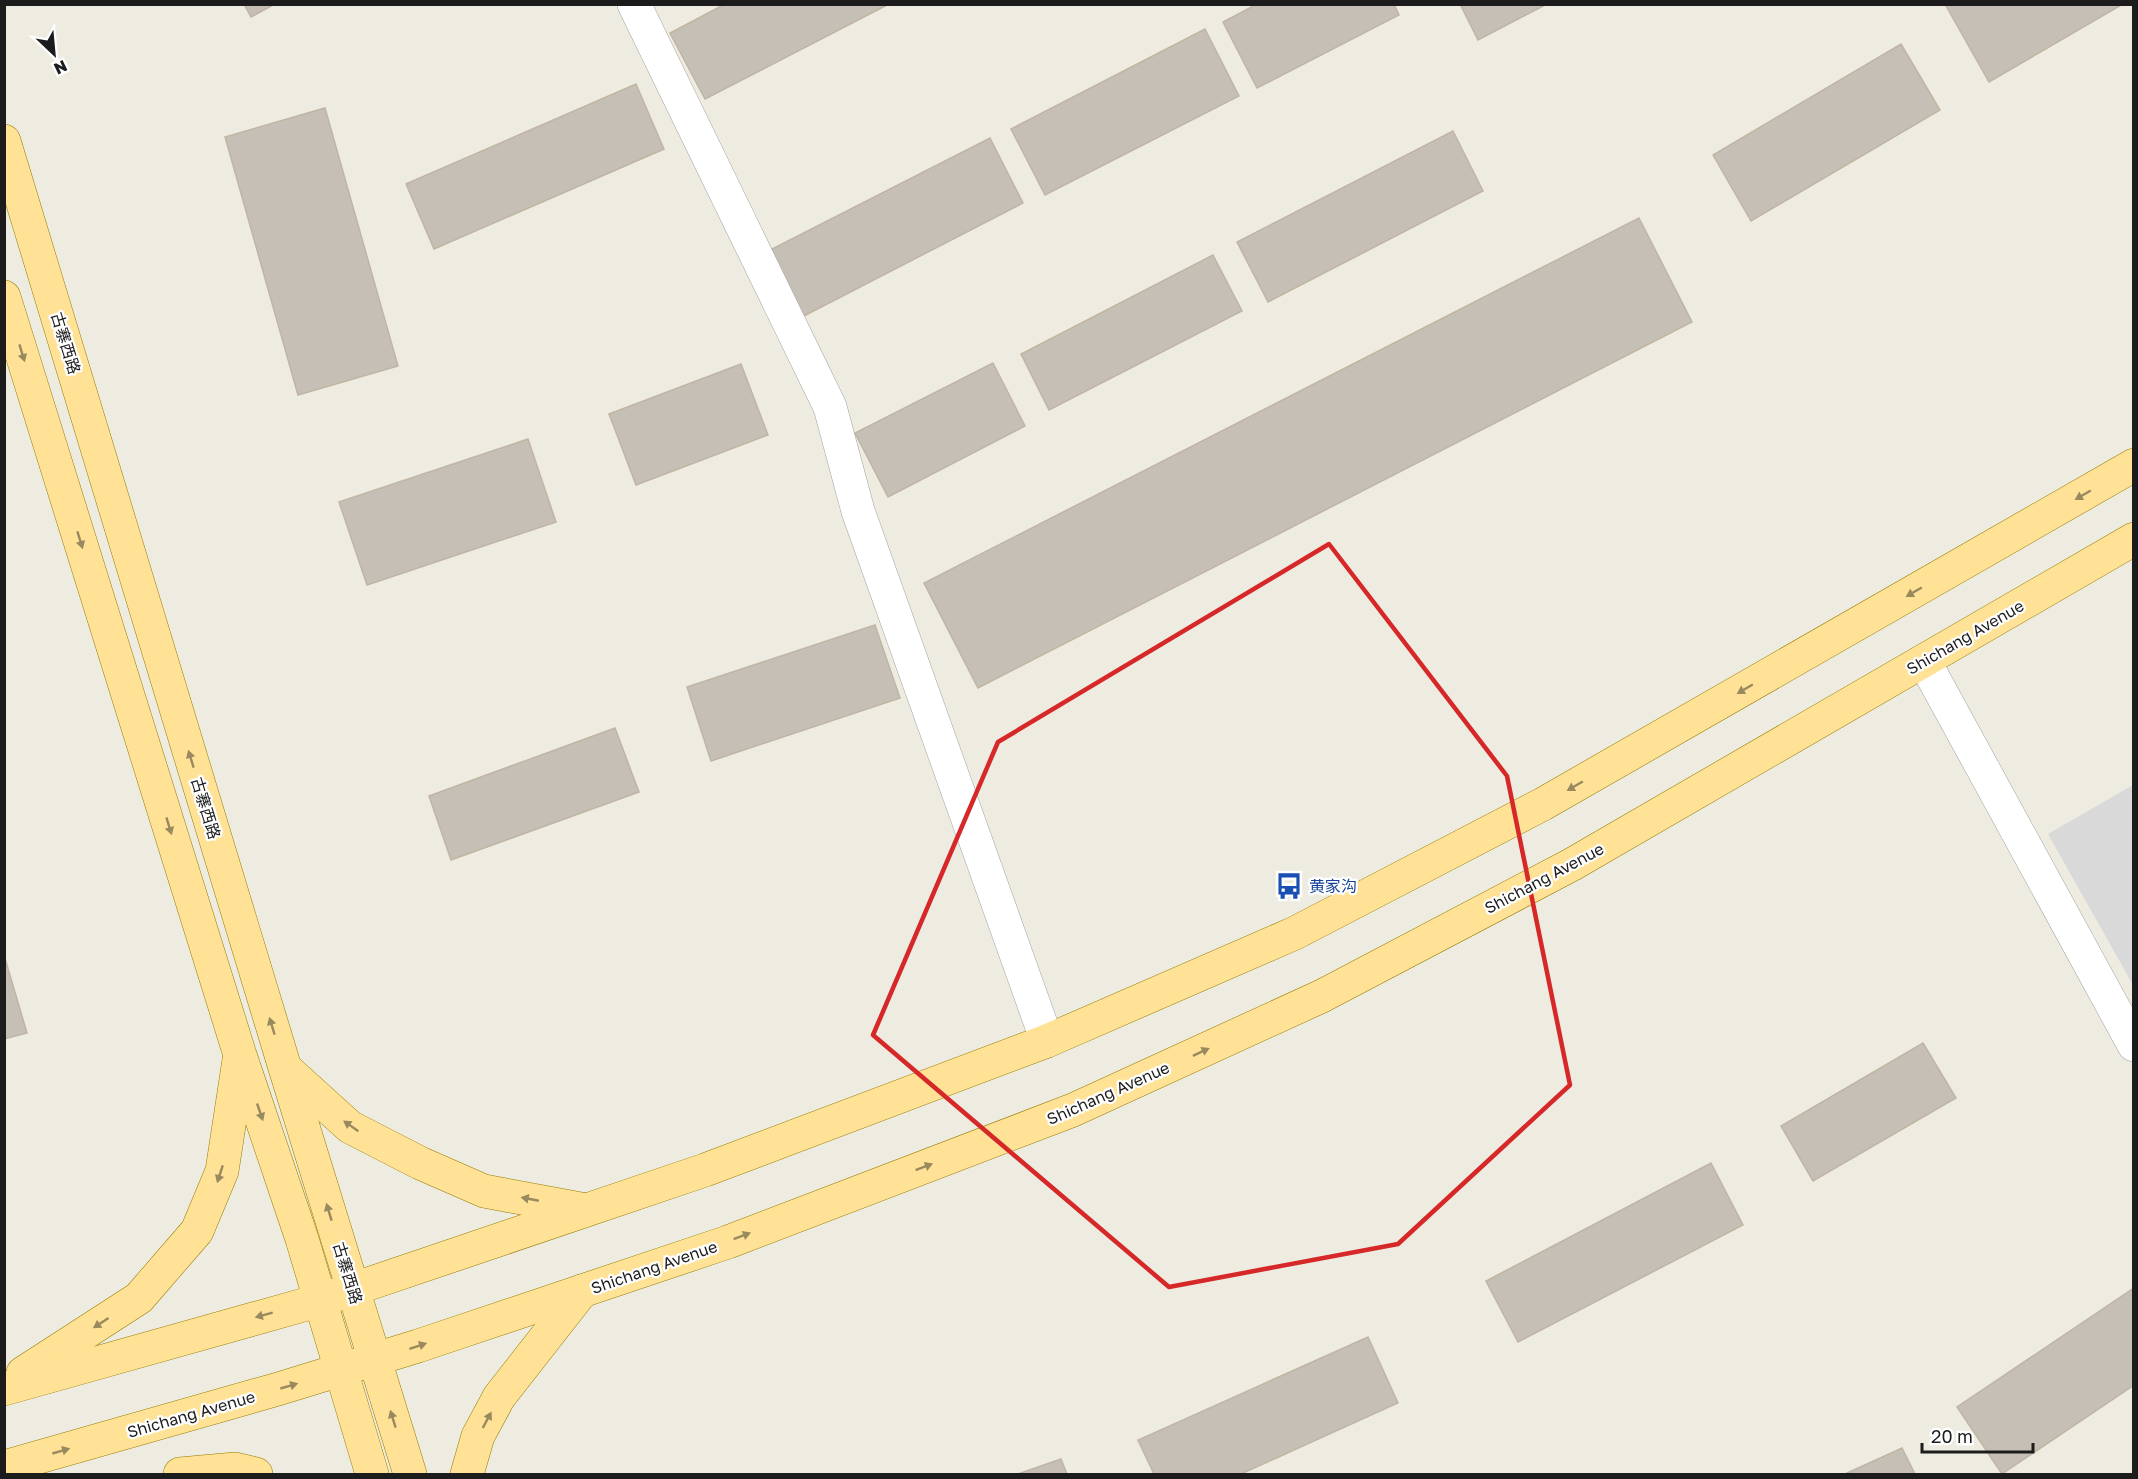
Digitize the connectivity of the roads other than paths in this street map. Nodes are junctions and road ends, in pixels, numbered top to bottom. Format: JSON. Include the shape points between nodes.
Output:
{"nodes":[{"id":1,"x":634,"y":4,"type":"edge"},
{"id":2,"x":4,"y":141,"type":"edge"},
{"id":3,"x":4,"y":297,"type":"edge"},
{"id":4,"x":2133,"y":465,"type":"edge"},
{"id":5,"x":2133,"y":539,"type":"edge"},
{"id":6,"x":1924,"y":661,"type":"junction"},
{"id":7,"x":1047,"y":1041,"type":"junction"},
{"id":8,"x":2133,"y":1045,"type":"edge"},
{"id":9,"x":240,"y":1055,"type":"junction"},
{"id":10,"x":285,"y":1068,"type":"junction"},
{"id":11,"x":587,"y":1210,"type":"junction"},
{"id":12,"x":353,"y":1289,"type":"junction"},
{"id":13,"x":582,"y":1291,"type":"junction"},
{"id":14,"x":321,"y":1300,"type":"junction"},
{"id":15,"x":376,"y":1359,"type":"junction"},
{"id":16,"x":342,"y":1370,"type":"junction"},
{"id":17,"x":4,"y":1386,"type":"edge"},
{"id":18,"x":4,"y":1467,"type":"edge"},
{"id":19,"x":180,"y":1474,"type":"edge"},
{"id":20,"x":256,"y":1474,"type":"edge"},
{"id":21,"x":372,"y":1474,"type":"edge"},
{"id":22,"x":410,"y":1474,"type":"edge"},
{"id":23,"x":467,"y":1474,"type":"edge"}],
"edges":[{"from":1,"to":7,"type":"street","via":[[830,407],[858,511]]},
{"from":10,"to":2,"type":"main road","name":"古寨西路","one_way":true},
{"from":3,"to":9,"type":"main road","name":"古寨西路","one_way":true},
{"from":4,"to":7,"type":"main road","one_way":true,"via":[[1543,804],[1295,933]]},
{"from":5,"to":6,"type":"main road","name":"Shichang Avenue"},
{"from":6,"to":8,"type":"street"},
{"from":13,"to":6,"type":"main road","name":"Shichang Avenue","one_way":true,"via":[[728,1242],[1073,1110],[1322,996],[1571,865]]},
{"from":7,"to":11,"type":"main road","via":[[705,1170]]},
{"from":9,"to":14,"type":"main road","name":"古寨西路","one_way":true},
{"from":9,"to":17,"type":"main road","one_way":true,"via":[[222,1171],[197,1231],[140,1298]]},
{"from":11,"to":10,"type":"main road","one_way":true,"via":[[484,1191],[420,1163],[350,1128]]},
{"from":12,"to":10,"type":"main road","name":"古寨西路","one_way":true},
{"from":11,"to":12,"type":"main road"},
{"from":12,"to":14,"type":"main road"},
{"from":12,"to":15,"type":"main road","name":"古寨西路"},
{"from":15,"to":13,"type":"main road","name":"Shichang Avenue","one_way":true},
{"from":23,"to":13,"type":"main road","one_way":true,"via":[[478,1436],[499,1397]]},
{"from":14,"to":16,"type":"main road","name":"古寨西路"},
{"from":14,"to":17,"type":"main road","one_way":true},
{"from":15,"to":16,"type":"main road","name":"Shichang Avenue"},
{"from":22,"to":15,"type":"main road","name":"古寨西路","one_way":true},
{"from":18,"to":16,"type":"main road","name":"Shichang Avenue","one_way":true},
{"from":16,"to":21,"type":"main road","name":"古寨西路"},
{"from":19,"to":20,"type":"main road","via":[[235,1469]]}]}
